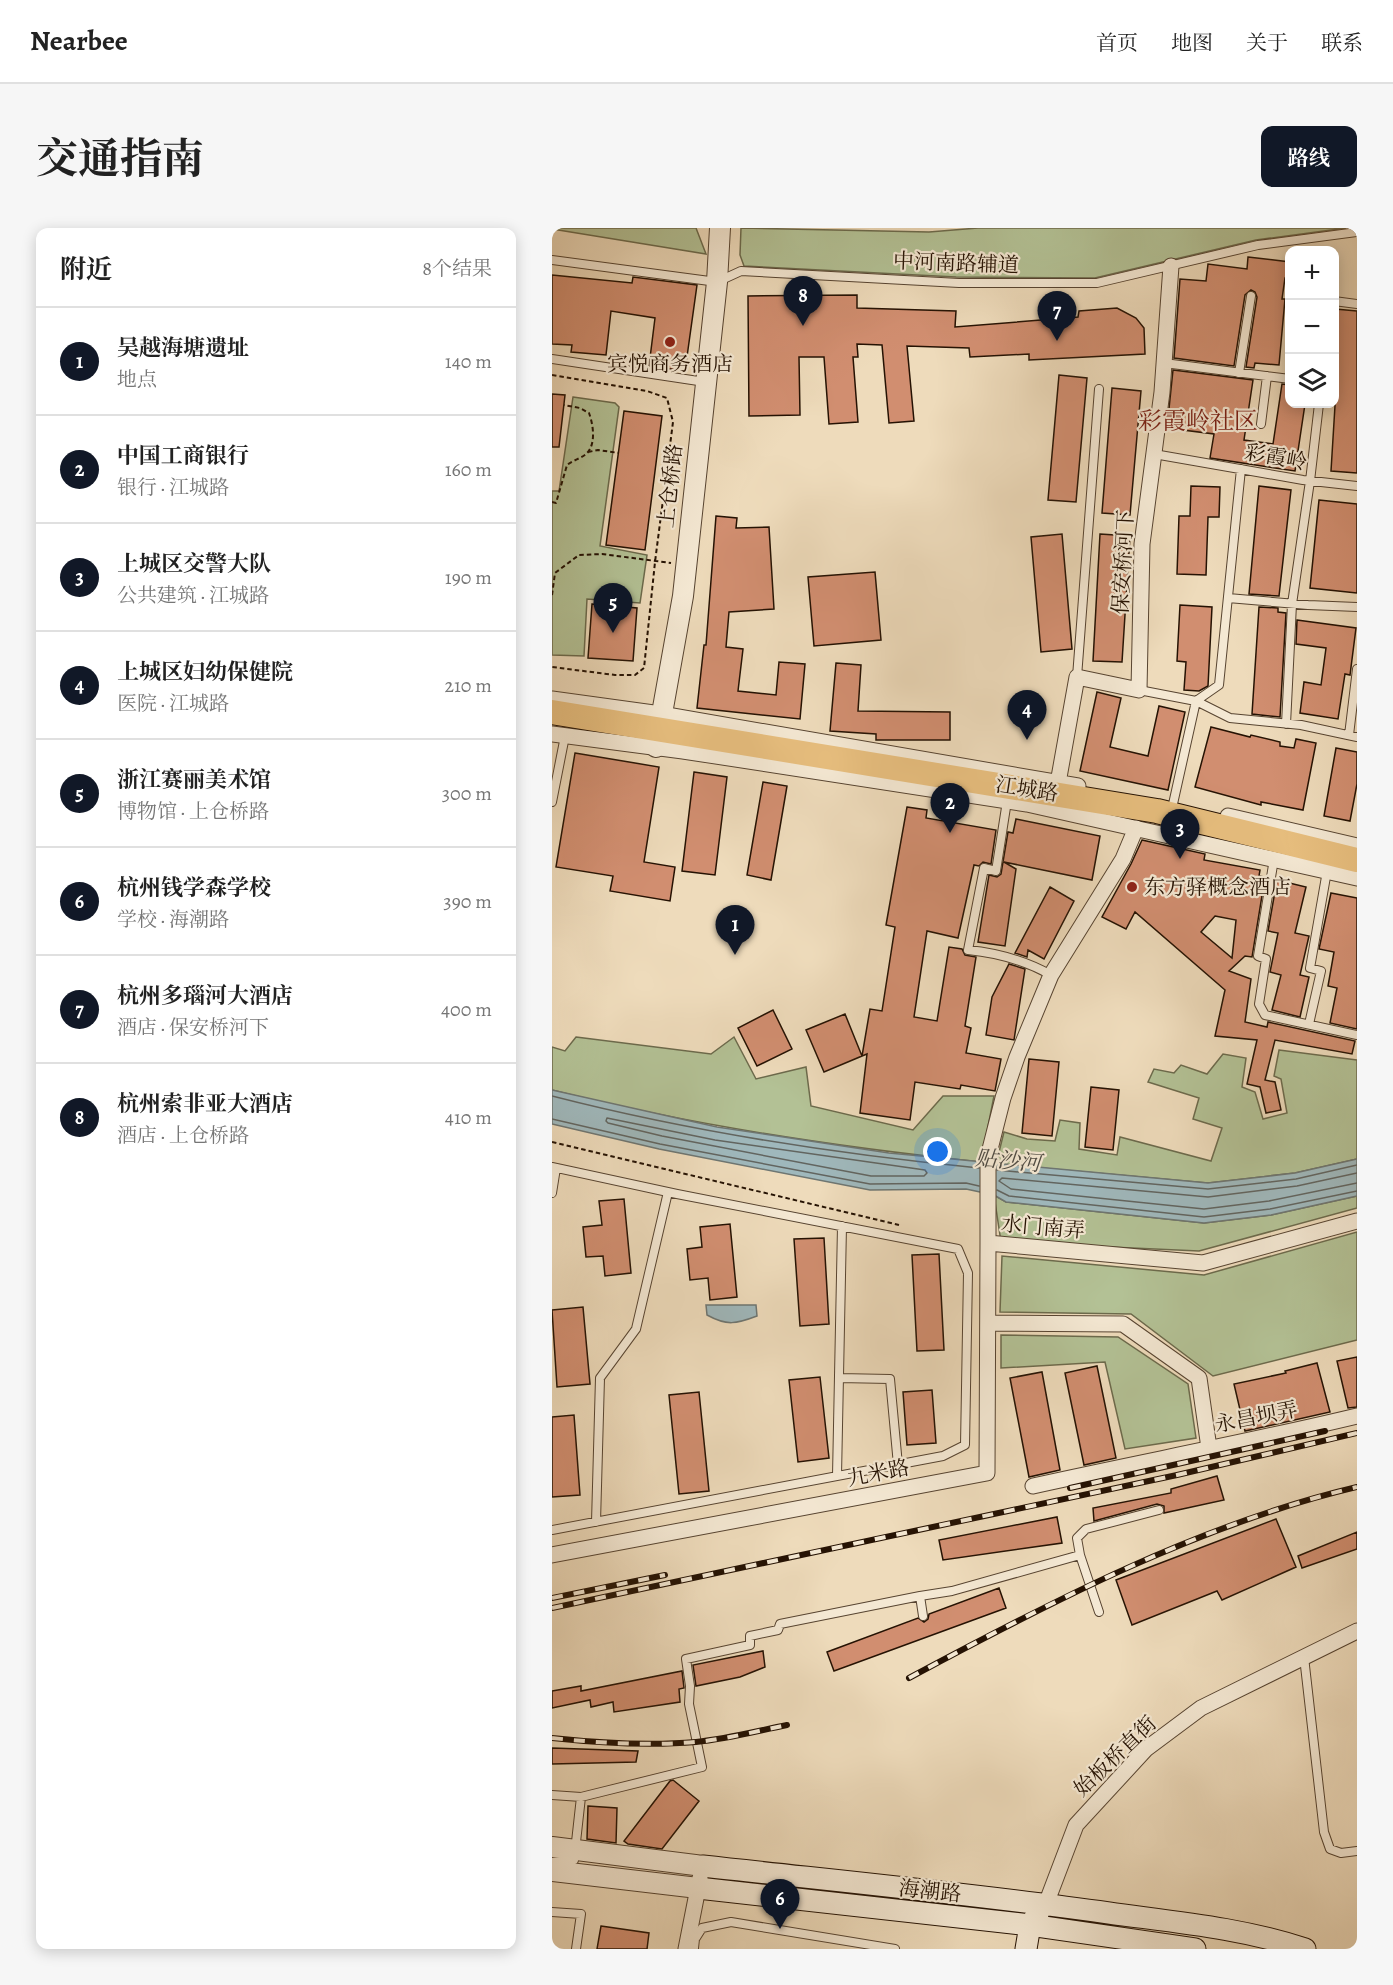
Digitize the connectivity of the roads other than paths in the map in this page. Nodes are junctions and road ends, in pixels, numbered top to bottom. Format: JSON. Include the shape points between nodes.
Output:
{"nodes":[{"id":1,"x":720,"y":228,"type":"edge"},
{"id":2,"x":1357,"y":232,"type":"edge"},
{"id":3,"x":552,"y":260,"type":"edge"},
{"id":4,"x":1171,"y":266,"type":"junction"},
{"id":5,"x":717,"y":282,"type":"junction"},
{"id":6,"x":1251,"y":296,"type":"dead end"},
{"id":7,"x":1339,"y":302,"type":"edge"},
{"id":8,"x":1357,"y":304,"type":"edge"},
{"id":9,"x":552,"y":359,"type":"edge"},
{"id":10,"x":1164,"y":363,"type":"junction"},
{"id":11,"x":1239,"y":373,"type":"junction"},
{"id":12,"x":1267,"y":376,"type":"junction"},
{"id":13,"x":1285,"y":378,"type":"edge"},
{"id":14,"x":705,"y":382,"type":"junction"},
{"id":15,"x":1099,"y":389,"type":"dead end"},
{"id":16,"x":1319,"y":408,"type":"edge"},
{"id":17,"x":1261,"y":424,"type":"dead end"},
{"id":18,"x":1154,"y":454,"type":"junction"},
{"id":19,"x":1240,"y":469,"type":"junction"},
{"id":20,"x":1310,"y":481,"type":"junction"},
{"id":21,"x":1357,"y":486,"type":"edge"},
{"id":22,"x":1228,"y":598,"type":"junction"},
{"id":23,"x":1292,"y":604,"type":"junction"},
{"id":24,"x":1357,"y":607,"type":"edge"},
{"id":25,"x":1357,"y":669,"type":"edge"},
{"id":26,"x":1077,"y":677,"type":"junction"},
{"id":27,"x":1140,"y":690,"type":"junction"},
{"id":28,"x":552,"y":699,"type":"edge"},
{"id":29,"x":1196,"y":701,"type":"junction"},
{"id":30,"x":552,"y":712,"type":"edge"},
{"id":31,"x":1286,"y":724,"type":"junction"},
{"id":32,"x":659,"y":730,"type":"junction"},
{"id":33,"x":558,"y":735,"type":"edge"},
{"id":34,"x":1353,"y":736,"type":"edge"},
{"id":35,"x":1058,"y":783,"type":"junction"},
{"id":36,"x":1007,"y":801,"type":"junction"},
{"id":37,"x":552,"y":802,"type":"edge"},
{"id":38,"x":1173,"y":804,"type":"junction"},
{"id":39,"x":1136,"y":828,"type":"junction"},
{"id":40,"x":1357,"y":846,"type":"edge"},
{"id":41,"x":1274,"y":859,"type":"junction"},
{"id":42,"x":1357,"y":860,"type":"edge"},
{"id":43,"x":1327,"y":871,"type":"junction"},
{"id":44,"x":1357,"y":878,"type":"edge"},
{"id":45,"x":1052,"y":975,"type":"junction"},
{"id":46,"x":1309,"y":1024,"type":"junction"},
{"id":47,"x":1357,"y":1035,"type":"edge"},
{"id":48,"x":554,"y":1167,"type":"edge"},
{"id":49,"x":668,"y":1192,"type":"junction"},
{"id":50,"x":552,"y":1193,"type":"edge"},
{"id":51,"x":1357,"y":1221,"type":"edge"},
{"id":52,"x":842,"y":1226,"type":"junction"},
{"id":53,"x":988,"y":1244,"type":"junction"},
{"id":54,"x":988,"y":1323,"type":"junction"},
{"id":55,"x":839,"y":1378,"type":"junction"},
{"id":56,"x":1357,"y":1416,"type":"edge"},
{"id":57,"x":1209,"y":1448,"type":"junction"},
{"id":58,"x":898,"y":1465,"type":"junction"},
{"id":59,"x":837,"y":1476,"type":"junction"},
{"id":60,"x":1033,"y":1486,"type":"dead end"},
{"id":61,"x":1159,"y":1510,"type":"dead end"},
{"id":62,"x":596,"y":1522,"type":"junction"},
{"id":63,"x":552,"y":1530,"type":"edge"},
{"id":64,"x":552,"y":1555,"type":"edge"},
{"id":65,"x":1080,"y":1555,"type":"junction"},
{"id":66,"x":920,"y":1596,"type":"junction"},
{"id":67,"x":1099,"y":1612,"type":"dead end"},
{"id":68,"x":924,"y":1616,"type":"dead end"},
{"id":69,"x":1357,"y":1631,"type":"edge"},
{"id":70,"x":1304,"y":1656,"type":"junction"},
{"id":71,"x":552,"y":1795,"type":"edge"},
{"id":72,"x":581,"y":1797,"type":"junction"},
{"id":73,"x":552,"y":1847,"type":"edge"},
{"id":74,"x":1357,"y":1851,"type":"edge"},
{"id":75,"x":552,"y":1862,"type":"edge"},
{"id":76,"x":703,"y":1866,"type":"junction"},
{"id":77,"x":552,"y":1871,"type":"edge"},
{"id":78,"x":698,"y":1888,"type":"junction"},
{"id":79,"x":1046,"y":1904,"type":"junction"},
{"id":80,"x":552,"y":1912,"type":"edge"},
{"id":81,"x":1030,"y":1925,"type":"junction"},
{"id":82,"x":1049,"y":1939,"type":"edge"},
{"id":83,"x":576,"y":1949,"type":"edge"},
{"id":84,"x":686,"y":1949,"type":"edge"},
{"id":85,"x":694,"y":1949,"type":"edge"},
{"id":86,"x":895,"y":1949,"type":"edge"},
{"id":87,"x":1026,"y":1949,"type":"edge"},
{"id":88,"x":1195,"y":1949,"type":"edge"},
{"id":89,"x":1305,"y":1949,"type":"edge"}],
"edges":[{"from":1,"to":5,"type":"street","name":"上仓桥路"},
{"from":2,"to":4,"type":"lane","name":"中河南路辅道","via":[[1258,245]]},
{"from":3,"to":5,"type":"lane","name":"中河南路辅道"},
{"from":4,"to":5,"type":"lane","name":"中河南路辅道","via":[[1097,283],[960,283],[741,271]]},
{"from":4,"to":10,"type":"street","name":"保安桥河下"},
{"from":5,"to":14,"type":"street","name":"上仓桥路"},
{"from":6,"to":11,"type":"lane"},
{"from":7,"to":8,"type":"lane"},
{"from":9,"to":14,"type":"lane"},
{"from":10,"to":11,"type":"lane"},
{"from":10,"to":18,"type":"street","name":"保安桥河下"},
{"from":11,"to":12,"type":"lane"},
{"from":12,"to":13,"type":"lane"},
{"from":12,"to":17,"type":"lane"},
{"from":14,"to":32,"type":"street","name":"上仓桥路","via":[[682,596]]},
{"from":15,"to":26,"type":"lane"},
{"from":16,"to":20,"type":"lane"},
{"from":18,"to":19,"type":"lane","name":"彩霞岭"},
{"from":18,"to":27,"type":"street","name":"保安桥河下","via":[[1142,544]]},
{"from":19,"to":20,"type":"lane","name":"彩霞岭"},
{"from":19,"to":22,"type":"lane"},
{"from":20,"to":21,"type":"lane","name":"彩霞岭"},
{"from":20,"to":23,"type":"lane"},
{"from":22,"to":23,"type":"lane"},
{"from":22,"to":29,"type":"lane","via":[[1219,685]]},
{"from":23,"to":24,"type":"lane"},
{"from":23,"to":31,"type":"lane"},
{"from":25,"to":34,"type":"lane"},
{"from":26,"to":27,"type":"street"},
{"from":26,"to":35,"type":"street"},
{"from":27,"to":29,"type":"lane"},
{"from":28,"to":32,"type":"street","name":"江城路"},
{"from":29,"to":31,"type":"lane","via":[[1230,718]]},
{"from":29,"to":38,"type":"lane"},
{"from":30,"to":32,"type":"main road","name":"江城路"},
{"from":31,"to":34,"type":"lane"},
{"from":32,"to":33,"type":"street","name":"江城路"},
{"from":32,"to":35,"type":"street","name":"江城路"},
{"from":32,"to":36,"type":"street","name":"江城路"},
{"from":32,"to":42,"type":"main road","name":"江城路","via":[[1157,811]]},
{"from":33,"to":37,"type":"lane"},
{"from":35,"to":38,"type":"street","name":"江城路"},
{"from":36,"to":39,"type":"street","name":"江城路"},
{"from":36,"to":45,"type":"lane","via":[[996,871],[984,868],[968,950],[995,952]]},
{"from":38,"to":40,"type":"street","name":"江城路"},
{"from":39,"to":41,"type":"street","name":"江城路"},
{"from":39,"to":45,"type":"street","name":"水门南弄","via":[[1123,860]]},
{"from":41,"to":43,"type":"street","name":"江城路"},
{"from":41,"to":46,"type":"lane","via":[[1258,956],[1266,959],[1259,1004],[1265,1015]]},
{"from":43,"to":44,"type":"street","name":"江城路"},
{"from":43,"to":46,"type":"lane","via":[[1310,968],[1321,971]]},
{"from":45,"to":53,"type":"street","name":"水门南弄","via":[[1010,1078],[988,1157]]},
{"from":46,"to":47,"type":"lane"},
{"from":48,"to":49,"type":"lane"},
{"from":48,"to":50,"type":"lane"},
{"from":49,"to":52,"type":"lane"},
{"from":49,"to":62,"type":"lane","via":[[636,1329],[600,1378]]},
{"from":51,"to":53,"type":"street","name":"水门南弄","via":[[1203,1263]]},
{"from":52,"to":55,"type":"lane"},
{"from":52,"to":58,"type":"lane","via":[[958,1249],[968,1273],[965,1444],[943,1456]]},
{"from":53,"to":54,"type":"street","name":"九米路"},
{"from":54,"to":57,"type":"street","name":"永昌坝弄","via":[[1123,1324],[1199,1378]]},
{"from":54,"to":64,"type":"street","name":"九米路","via":[[987,1473]]},
{"from":55,"to":58,"type":"lane","via":[[890,1379]]},
{"from":55,"to":59,"type":"lane"},
{"from":56,"to":57,"type":"street","name":"永昌坝弄"},
{"from":57,"to":60,"type":"street"},
{"from":58,"to":59,"type":"lane"},
{"from":59,"to":62,"type":"lane"},
{"from":61,"to":65,"type":"lane","via":[[1086,1529],[1077,1538]]},
{"from":62,"to":63,"type":"lane"},
{"from":65,"to":66,"type":"lane","via":[[952,1591]]},
{"from":65,"to":67,"type":"lane"},
{"from":66,"to":68,"type":"lane"},
{"from":66,"to":72,"type":"lane","via":[[780,1624],[778,1630],[750,1636],[750,1646],[686,1659],[689,1704],[702,1767]]},
{"from":69,"to":70,"type":"street","name":"始板桥直街"},
{"from":70,"to":74,"type":"lane","via":[[1324,1832],[1330,1849],[1341,1853]]},
{"from":70,"to":79,"type":"street","name":"始板桥直街","via":[[1201,1708],[1146,1749],[1076,1825]]},
{"from":71,"to":72,"type":"lane"},
{"from":72,"to":75,"type":"lane","via":[[574,1860]]},
{"from":73,"to":76,"type":"street","name":"海潮路"},
{"from":76,"to":78,"type":"street"},
{"from":76,"to":79,"type":"main road","name":"海潮路"},
{"from":77,"to":78,"type":"street","name":"海潮路"},
{"from":78,"to":81,"type":"main road","name":"海潮路"},
{"from":78,"to":84,"type":"street"},
{"from":79,"to":81,"type":"main road"},
{"from":79,"to":82,"type":"main road"},
{"from":79,"to":89,"type":"main road","name":"海潮路","via":[[1274,1938]]},
{"from":80,"to":83,"type":"lane","via":[[581,1914]]},
{"from":81,"to":82,"type":"main road","name":"海潮路"},
{"from":81,"to":87,"type":"main road"},
{"from":82,"to":88,"type":"main road","name":"海潮路"},
{"from":85,"to":86,"type":"lane","via":[[702,1928],[731,1922]]}]}
